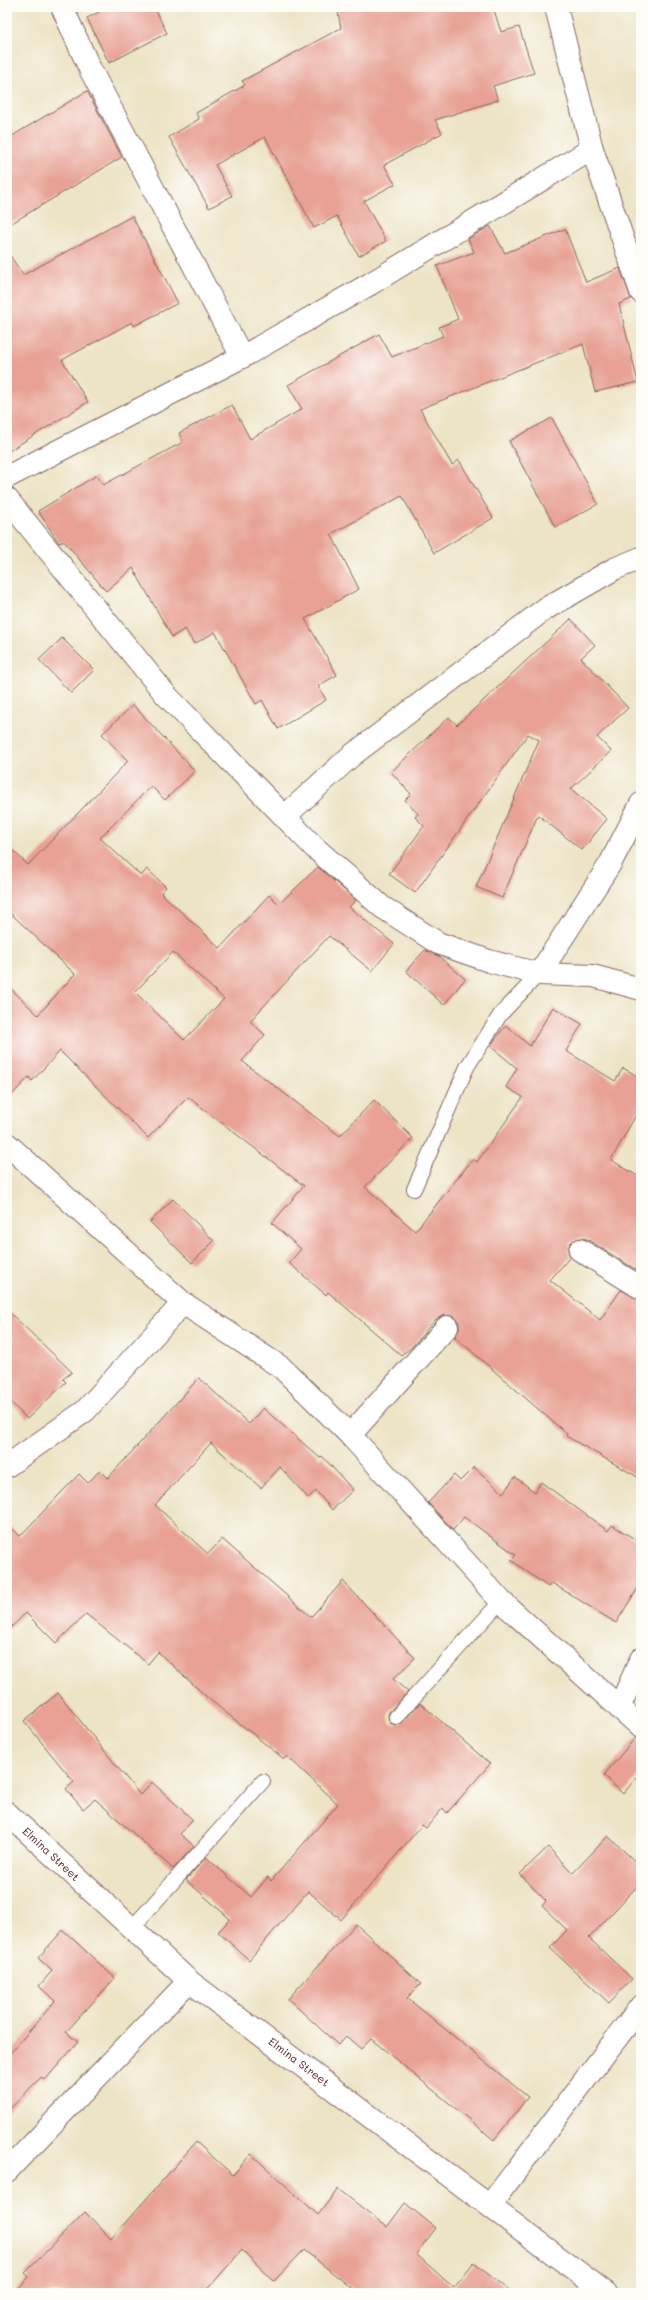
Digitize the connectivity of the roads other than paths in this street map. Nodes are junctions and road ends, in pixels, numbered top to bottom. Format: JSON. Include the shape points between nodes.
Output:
{"nodes":[{"id":1,"x":62,"y":7,"type":"edge"},
{"id":2,"x":556,"y":7,"type":"edge"},
{"id":3,"x":592,"y":149,"type":"junction"},
{"id":4,"x":641,"y":292,"type":"edge"},
{"id":5,"x":242,"y":357,"type":"junction"},
{"id":6,"x":7,"y":477,"type":"edge"},
{"id":7,"x":7,"y":499,"type":"edge"},
{"id":8,"x":641,"y":558,"type":"edge"},
{"id":9,"x":641,"y":804,"type":"edge"},
{"id":10,"x":284,"y":817,"type":"junction"},
{"id":11,"x":539,"y":974,"type":"junction"},
{"id":12,"x":641,"y":989,"type":"edge"},
{"id":13,"x":7,"y":1144,"type":"edge"},
{"id":14,"x":414,"y":1189,"type":"dead end"},
{"id":15,"x":580,"y":1250,"type":"dead end"},
{"id":16,"x":641,"y":1288,"type":"edge"},
{"id":17,"x":183,"y":1303,"type":"junction"},
{"id":18,"x":447,"y":1327,"type":"dead end"},
{"id":19,"x":350,"y":1435,"type":"junction"},
{"id":20,"x":7,"y":1466,"type":"edge"},
{"id":21,"x":502,"y":1601,"type":"junction"},
{"id":22,"x":641,"y":1659,"type":"edge"},
{"id":23,"x":619,"y":1708,"type":"junction"},
{"id":24,"x":396,"y":1717,"type":"dead end"},
{"id":25,"x":641,"y":1727,"type":"edge"},
{"id":26,"x":263,"y":1781,"type":"dead end"},
{"id":27,"x":7,"y":1813,"type":"edge"},
{"id":28,"x":132,"y":1928,"type":"junction"},
{"id":29,"x":189,"y":1981,"type":"junction"},
{"id":30,"x":641,"y":2006,"type":"edge"},
{"id":31,"x":7,"y":2171,"type":"edge"},
{"id":32,"x":490,"y":2205,"type":"junction"},
{"id":33,"x":606,"y":2293,"type":"edge"}],
"edges":[{"from":1,"to":5,"type":"street","via":[[90,69]]},
{"from":2,"to":3,"type":"street"},
{"from":3,"to":4,"type":"street"},
{"from":3,"to":5,"type":"street","via":[[370,284]]},
{"from":5,"to":6,"type":"street"},
{"from":7,"to":10,"type":"street","via":[[166,695]]},
{"from":8,"to":10,"type":"street","via":[[614,569],[546,609],[351,756]]},
{"from":9,"to":11,"type":"street","via":[[610,864]]},
{"from":10,"to":11,"type":"street","via":[[314,848],[382,907],[432,939],[489,961]]},
{"from":11,"to":12,"type":"street","via":[[593,976]]},
{"from":11,"to":14,"type":"lane","via":[[500,1015],[467,1067]]},
{"from":13,"to":17,"type":"street"},
{"from":15,"to":16,"type":"street"},
{"from":17,"to":19,"type":"street","via":[[282,1368]]},
{"from":17,"to":20,"type":"street","via":[[86,1411]]},
{"from":18,"to":19,"type":"street"},
{"from":19,"to":21,"type":"street"},
{"from":21,"to":23,"type":"street"},
{"from":21,"to":24,"type":"lane"},
{"from":22,"to":23,"type":"street"},
{"from":23,"to":25,"type":"street"},
{"from":26,"to":28,"type":"lane"},
{"from":27,"to":28,"type":"street","name":"Elmina Street"},
{"from":28,"to":29,"type":"street","name":"Elmina Street"},
{"from":29,"to":31,"type":"street"},
{"from":29,"to":32,"type":"street","name":"Elmina Street"},
{"from":30,"to":32,"type":"street"},
{"from":32,"to":33,"type":"street","name":"Elmina Street"}]}
